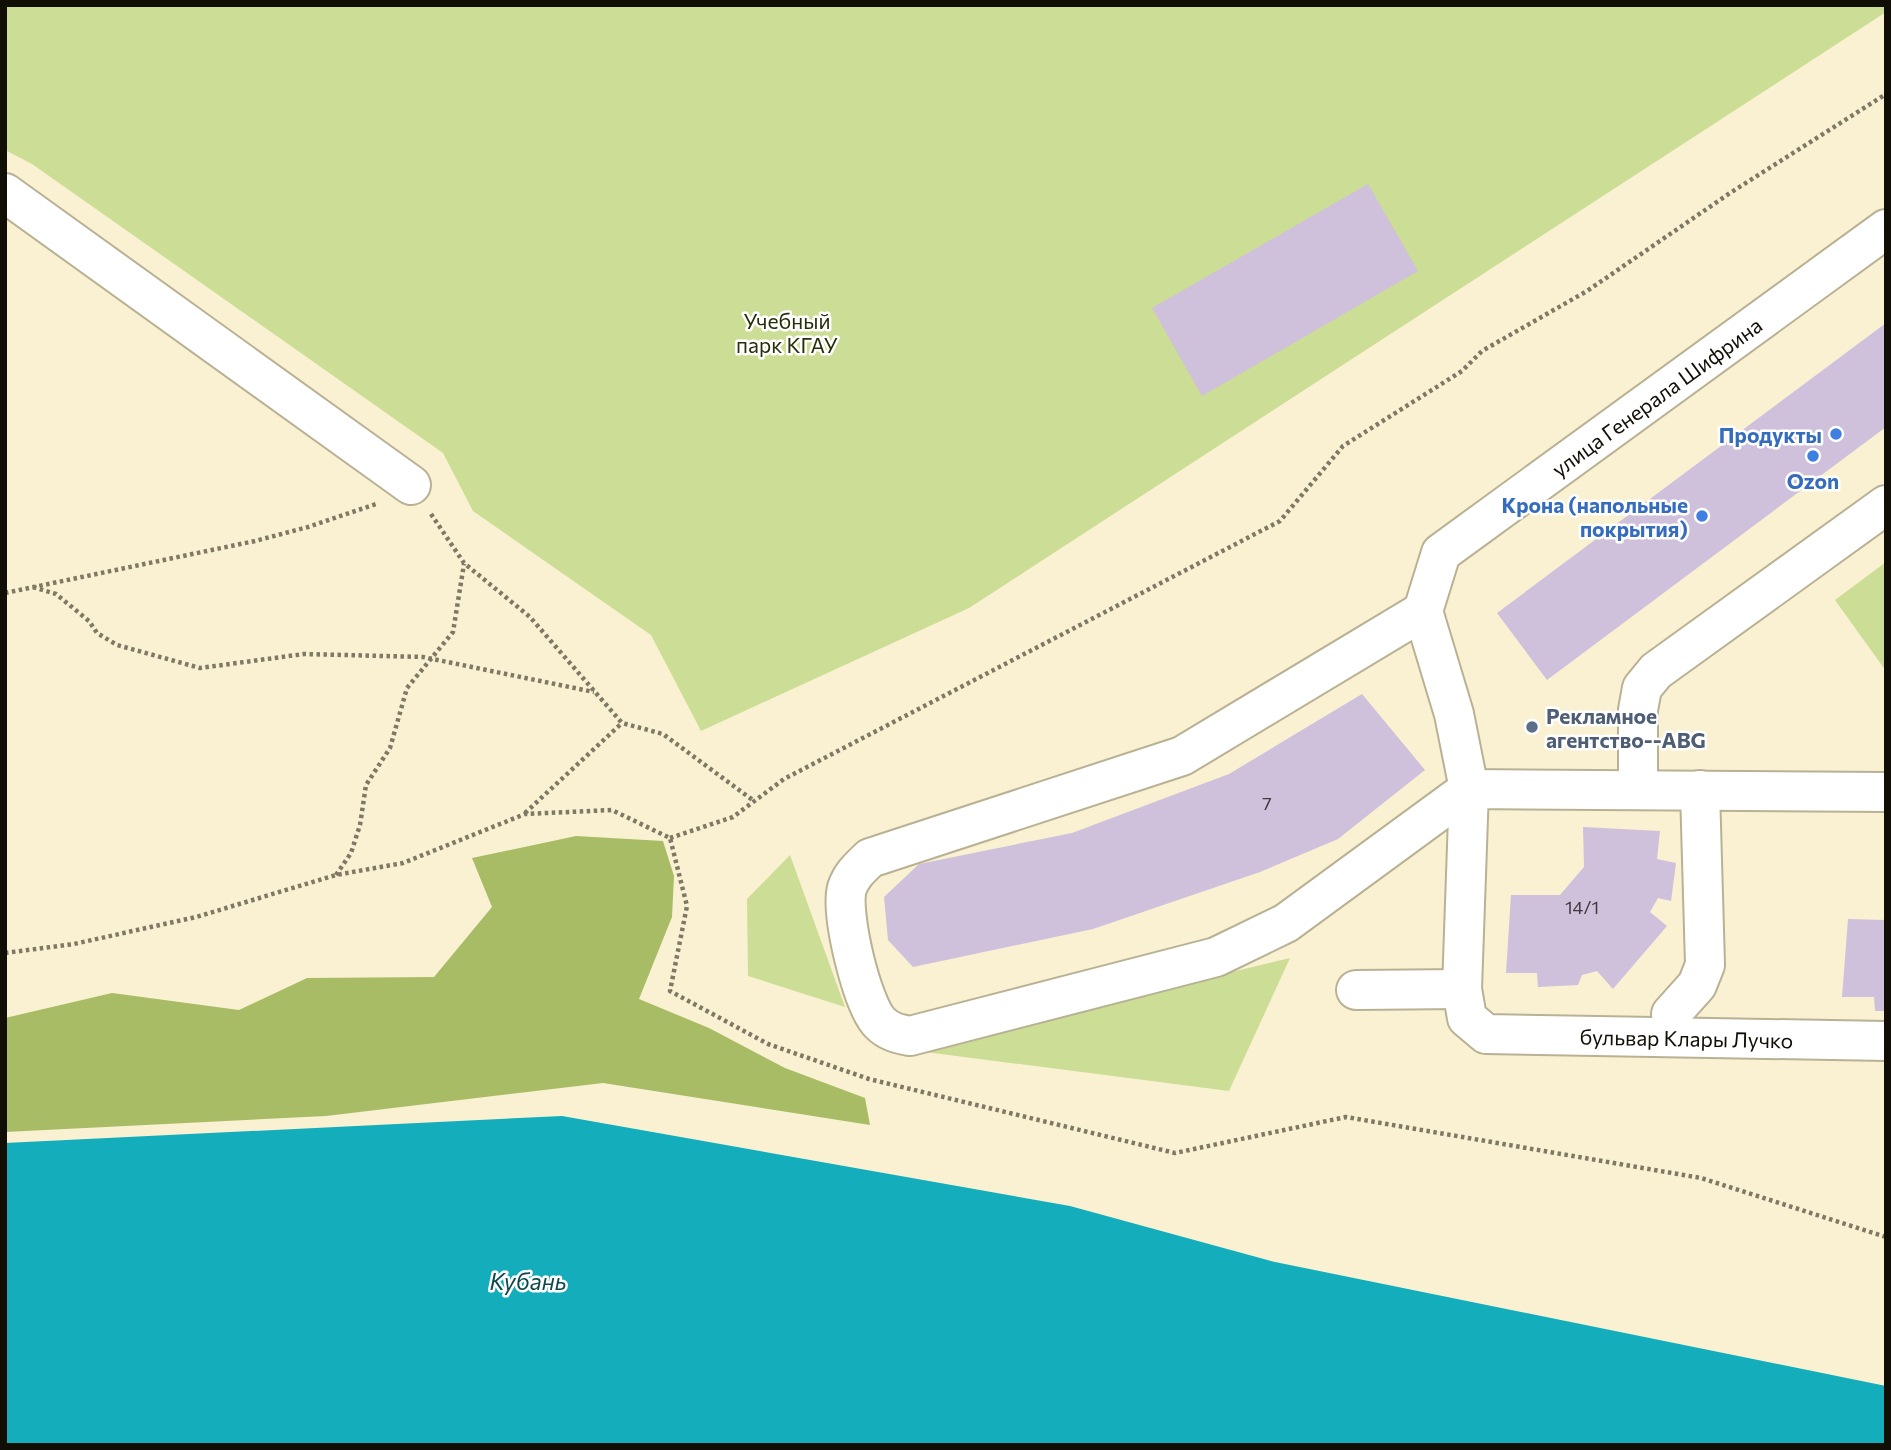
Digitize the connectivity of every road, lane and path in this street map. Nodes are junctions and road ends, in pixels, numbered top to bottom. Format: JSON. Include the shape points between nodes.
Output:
{"nodes":[{"id":1,"x":1886,"y":94,"type":"edge"},
{"id":2,"x":5,"y":193,"type":"edge"},
{"id":3,"x":1886,"y":229,"type":"edge"},
{"id":4,"x":411,"y":485,"type":"junction"},
{"id":5,"x":1886,"y":505,"type":"edge"},
{"id":6,"x":464,"y":563,"type":"junction"},
{"id":7,"x":30,"y":586,"type":"junction"},
{"id":8,"x":5,"y":593,"type":"edge"},
{"id":9,"x":1423,"y":611,"type":"junction"},
{"id":10,"x":433,"y":659,"type":"junction"},
{"id":11,"x":595,"y":692,"type":"junction"},
{"id":12,"x":622,"y":723,"type":"junction"},
{"id":13,"x":1469,"y":789,"type":"junction"},
{"id":14,"x":1637,"y":789,"type":"junction"},
{"id":15,"x":1700,"y":790,"type":"junction"},
{"id":16,"x":1886,"y":792,"type":"edge"},
{"id":17,"x":754,"y":801,"type":"junction"},
{"id":18,"x":525,"y":814,"type":"junction"},
{"id":19,"x":670,"y":838,"type":"junction"},
{"id":20,"x":336,"y":875,"type":"junction"},
{"id":21,"x":5,"y":953,"type":"edge"},
{"id":22,"x":1462,"y":989,"type":"junction"},
{"id":23,"x":1356,"y":990,"type":"dead end"},
{"id":24,"x":1671,"y":1014,"type":"dead end"},
{"id":25,"x":1886,"y":1041,"type":"edge"},
{"id":26,"x":1886,"y":1237,"type":"edge"}],
"edges":[{"from":1,"to":17,"type":"path","via":[[1587,291],[1482,351],[1462,371],[1343,446],[1280,521],[784,779]]},
{"from":2,"to":4,"type":"street"},
{"from":3,"to":9,"type":"street","name":"улица Генерала Шифрина","via":[[1441,553]]},
{"from":4,"to":6,"type":"path"},
{"from":4,"to":7,"type":"path","via":[[360,512],[308,527],[165,561]]},
{"from":5,"to":14,"type":"street","via":[[1657,671],[1642,688]]},
{"from":6,"to":10,"type":"path","via":[[453,632]]},
{"from":6,"to":11,"type":"path","via":[[530,617]]},
{"from":7,"to":8,"type":"path"},
{"from":7,"to":10,"type":"path","via":[[56,594],[97,633],[117,645],[200,668],[304,654]]},
{"from":9,"to":13,"type":"street","via":[[1454,713]]},
{"from":9,"to":13,"type":"street","via":[[1182,756],[870,858],[854,873],[846,891],[850,953],[878,1022],[892,1032],[910,1036],[1216,957],[1286,923]]},
{"from":10,"to":11,"type":"path"},
{"from":10,"to":20,"type":"path","via":[[407,688],[390,748],[366,785],[351,853]]},
{"from":11,"to":12,"type":"path"},
{"from":12,"to":17,"type":"path","via":[[663,734]]},
{"from":12,"to":18,"type":"path"},
{"from":13,"to":14,"type":"street"},
{"from":13,"to":22,"type":"street"},
{"from":14,"to":15,"type":"street"},
{"from":15,"to":16,"type":"street"},
{"from":15,"to":24,"type":"street","via":[[1705,965],[1697,985]]},
{"from":17,"to":19,"type":"path","via":[[733,817]]},
{"from":18,"to":19,"type":"path","via":[[612,810]]},
{"from":18,"to":20,"type":"path","via":[[403,863]]},
{"from":19,"to":26,"type":"path","via":[[687,906],[670,991],[768,1044],[869,1079],[1175,1153],[1346,1117],[1701,1178]]},
{"from":20,"to":21,"type":"path","via":[[196,917],[74,944]]},
{"from":22,"to":23,"type":"street"},
{"from":22,"to":25,"type":"street","name":"бульвар Клары Лучко","via":[[1467,1018],[1486,1034]]}]}
